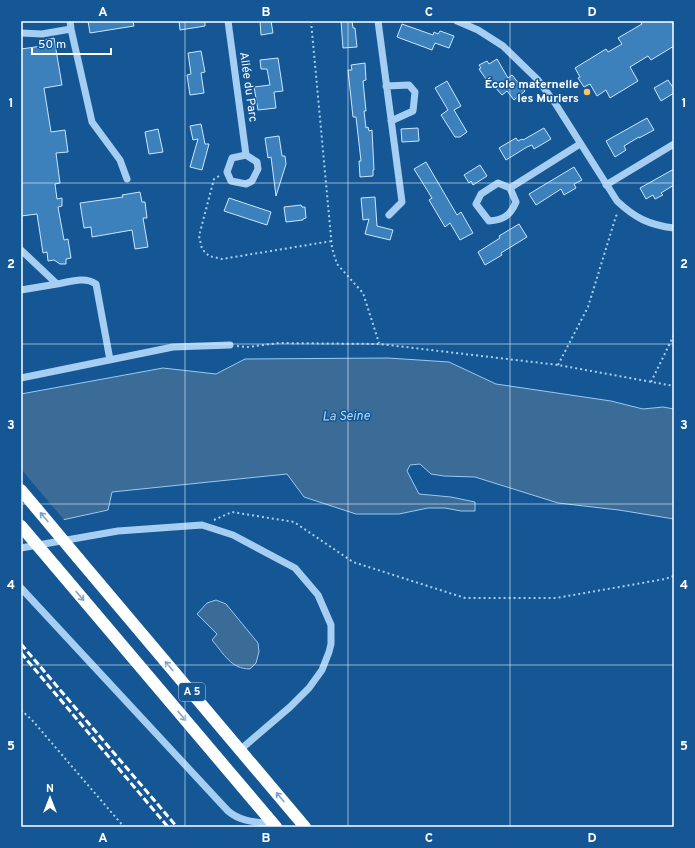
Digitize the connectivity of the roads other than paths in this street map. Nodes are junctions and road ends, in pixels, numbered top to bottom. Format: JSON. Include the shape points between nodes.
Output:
{"nodes":[{"id":1,"x":70,"y":21,"type":"edge"},
{"id":2,"x":228,"y":21,"type":"edge"},
{"id":3,"x":378,"y":21,"type":"edge"},
{"id":4,"x":457,"y":21,"type":"edge"},
{"id":5,"x":71,"y":29,"type":"junction"},
{"id":6,"x":21,"y":33,"type":"edge"},
{"id":7,"x":386,"y":86,"type":"junction"},
{"id":8,"x":391,"y":120,"type":"junction"},
{"id":9,"x":580,"y":144,"type":"junction"},
{"id":10,"x":674,"y":144,"type":"edge"},
{"id":11,"x":246,"y":155,"type":"junction"},
{"id":12,"x":127,"y":179,"type":"dead end"},
{"id":13,"x":606,"y":185,"type":"junction"},
{"id":14,"x":510,"y":188,"type":"junction"},
{"id":15,"x":389,"y":215,"type":"dead end"},
{"id":16,"x":674,"y":228,"type":"edge"},
{"id":17,"x":21,"y":250,"type":"edge"},
{"id":18,"x":56,"y":284,"type":"junction"},
{"id":19,"x":21,"y":290,"type":"edge"},
{"id":20,"x":230,"y":345,"type":"road end"},
{"id":21,"x":110,"y":360,"type":"junction"},
{"id":22,"x":21,"y":378,"type":"edge"},
{"id":23,"x":21,"y":490,"type":"edge"},
{"id":24,"x":21,"y":526,"type":"edge"},
{"id":25,"x":21,"y":548,"type":"edge"},
{"id":26,"x":21,"y":588,"type":"edge"},
{"id":27,"x":240,"y":750,"type":"junction"},
{"id":28,"x":274,"y":825,"type":"edge"},
{"id":29,"x":305,"y":827,"type":"edge"}],
"edges":[{"from":1,"to":5,"type":"street"},
{"from":2,"to":11,"type":"street","name":"Allée du Parc"},
{"from":3,"to":7,"type":"street"},
{"from":4,"to":9,"type":"street","via":[[478,30],[503,46],[520,62],[538,80],[555,103]]},
{"from":5,"to":6,"type":"street","via":[[42,34]]},
{"from":5,"to":12,"type":"street","via":[[92,122],[120,160]]},
{"from":7,"to":8,"type":"street"},
{"from":7,"to":8,"type":"street","via":[[410,85],[415,92],[413,110]]},
{"from":8,"to":15,"type":"street","via":[[402,202]]},
{"from":9,"to":13,"type":"street"},
{"from":9,"to":14,"type":"street"},
{"from":10,"to":13,"type":"street"},
{"from":11,"to":11,"type":"street","via":[[257,162],[258,169],[252,181],[246,184],[231,181],[227,172],[232,158]]},
{"from":13,"to":16,"type":"street","via":[[617,201],[630,213],[646,222]]},
{"from":14,"to":14,"type":"street","via":[[498,183],[481,194],[476,204],[489,221],[499,220],[512,211],[516,202]]},
{"from":17,"to":18,"type":"street"},
{"from":18,"to":19,"type":"street"},
{"from":18,"to":21,"type":"street","via":[[84,280],[96,284]]},
{"from":20,"to":21,"type":"street","via":[[173,347]]},
{"from":21,"to":22,"type":"street"},
{"from":27,"to":23,"type":"highway","number":"A 5","one_way":true,"bridge":true},
{"from":24,"to":28,"type":"highway","number":"A 5","one_way":true,"bridge":true},
{"from":25,"to":27,"type":"street","via":[[118,531],[202,525],[233,535],[295,568],[318,595],[331,624],[330,652],[318,677],[309,688]]},
{"from":26,"to":28,"type":"street","via":[[234,817]]},
{"from":29,"to":27,"type":"highway","number":"A 5","one_way":true}]}
